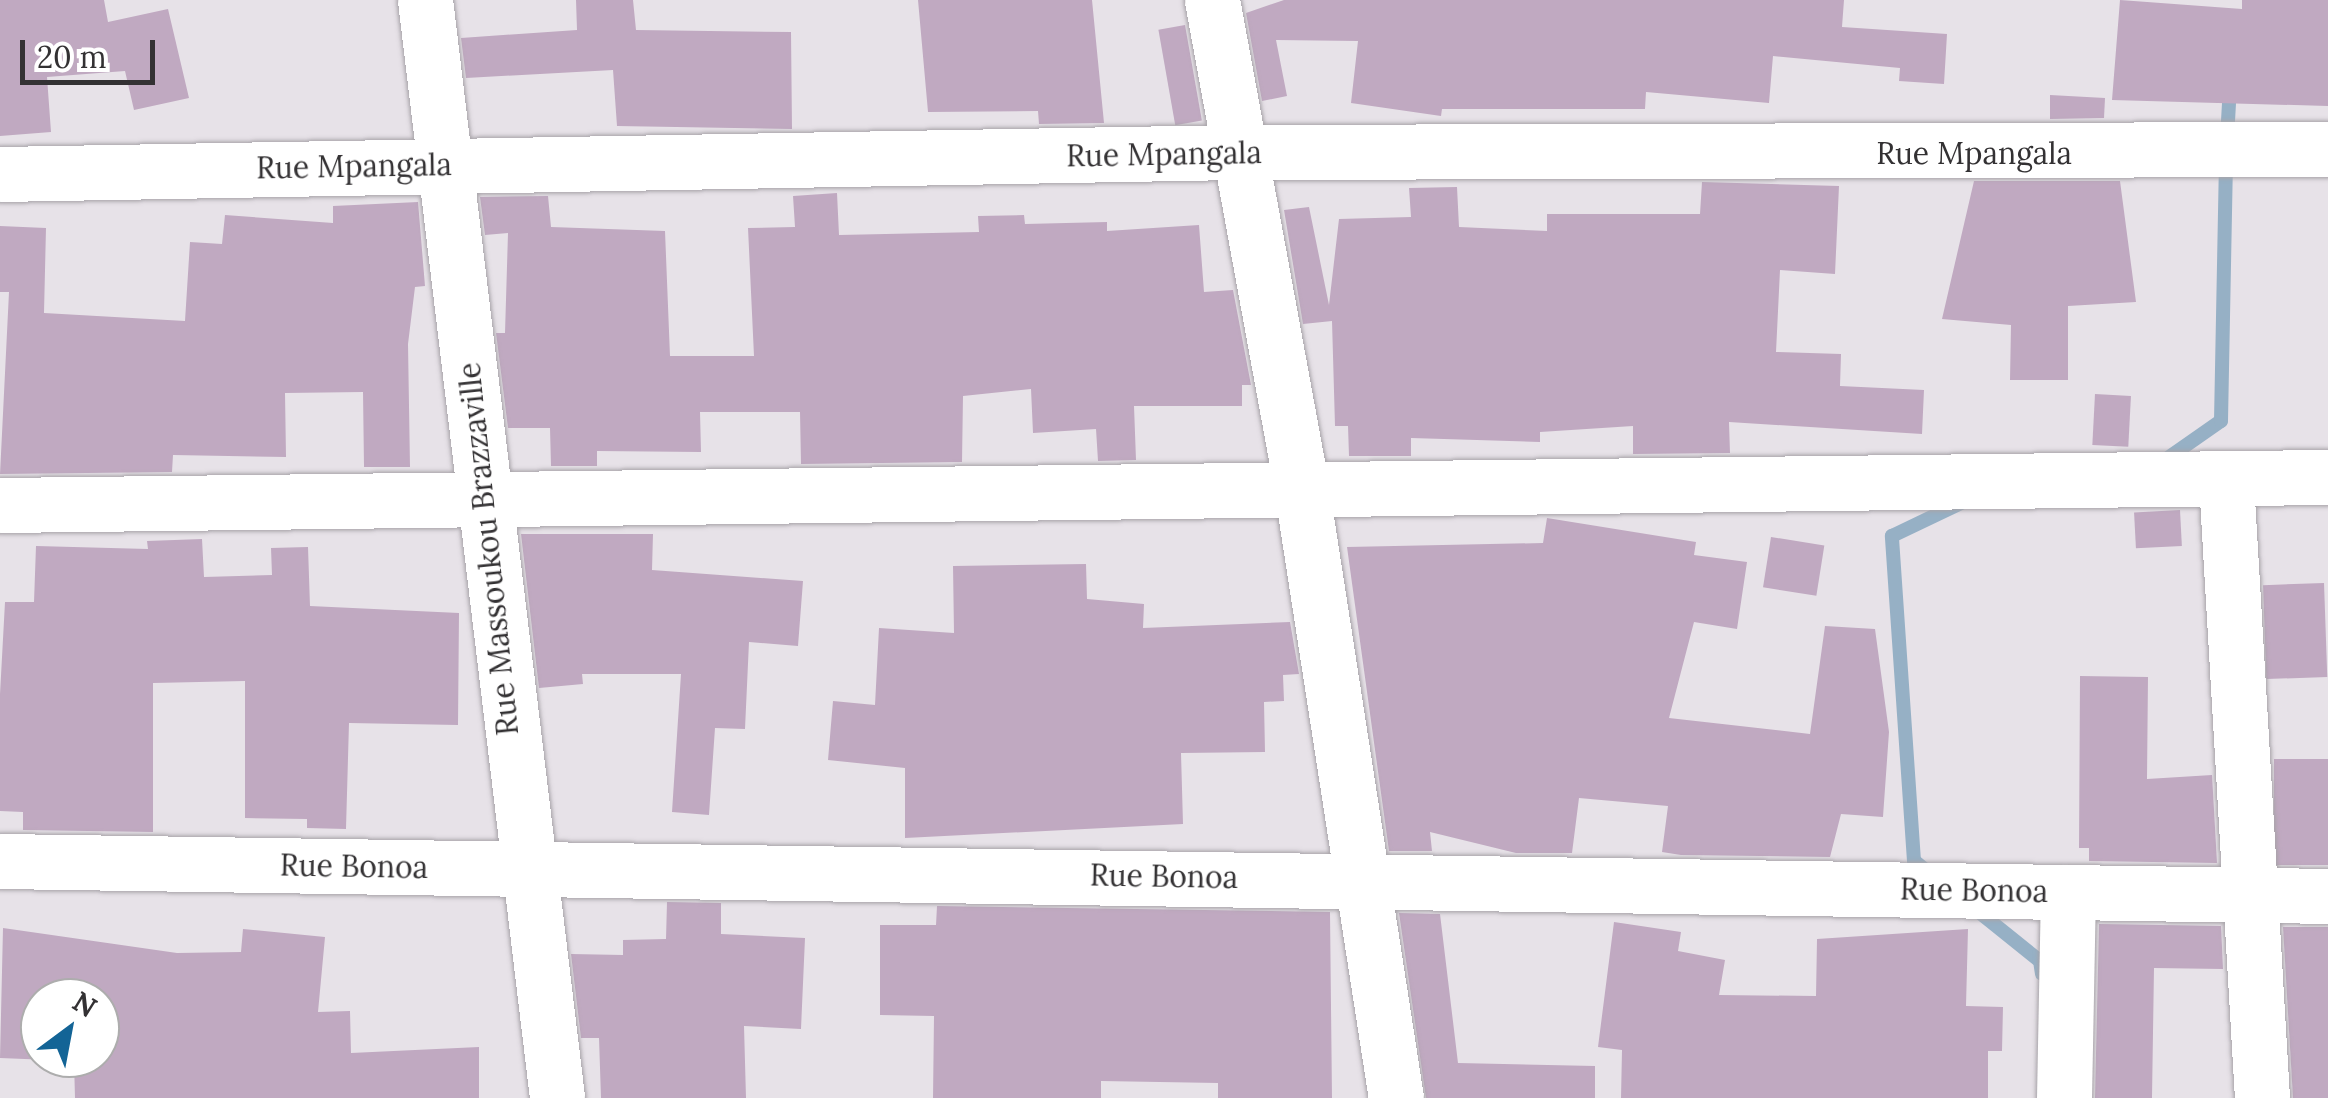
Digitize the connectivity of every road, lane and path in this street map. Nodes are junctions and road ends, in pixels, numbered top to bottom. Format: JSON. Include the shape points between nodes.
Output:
{"nodes":[{"id":1,"x":425,"y":0,"type":"edge"},
{"id":2,"x":1212,"y":0,"type":"edge"},
{"id":3,"x":2328,"y":149,"type":"edge"},
{"id":4,"x":1241,"y":152,"type":"junction"},
{"id":5,"x":446,"y":164,"type":"junction"},
{"id":6,"x":0,"y":174,"type":"edge"},
{"id":7,"x":2328,"y":477,"type":"edge"},
{"id":8,"x":2226,"y":481,"type":"junction"},
{"id":9,"x":1301,"y":486,"type":"junction"},
{"id":10,"x":481,"y":498,"type":"junction"},
{"id":11,"x":0,"y":505,"type":"edge"},
{"id":12,"x":0,"y":861,"type":"edge"},
{"id":13,"x":524,"y":868,"type":"junction"},
{"id":14,"x":1357,"y":879,"type":"junction"},
{"id":15,"x":2068,"y":892,"type":"junction"},
{"id":16,"x":2254,"y":895,"type":"junction"},
{"id":17,"x":2328,"y":896,"type":"edge"},
{"id":18,"x":558,"y":1098,"type":"edge"},
{"id":19,"x":1396,"y":1098,"type":"edge"},
{"id":20,"x":2064,"y":1098,"type":"edge"},
{"id":21,"x":2262,"y":1098,"type":"edge"}],
"edges":[{"from":1,"to":5,"type":"street","name":"Rue Massoukou Brazzaville"},
{"from":2,"to":4,"type":"street"},
{"from":3,"to":4,"type":"street","name":"Rue Mpangala"},
{"from":4,"to":5,"type":"street","name":"Rue Mpangala"},
{"from":4,"to":9,"type":"street"},
{"from":5,"to":6,"type":"street","name":"Rue Mpangala"},
{"from":5,"to":10,"type":"street","name":"Rue Massoukou Brazzaville"},
{"from":7,"to":8,"type":"street"},
{"from":8,"to":9,"type":"street"},
{"from":8,"to":16,"type":"street"},
{"from":9,"to":10,"type":"street"},
{"from":9,"to":14,"type":"street"},
{"from":10,"to":11,"type":"street"},
{"from":10,"to":13,"type":"street","name":"Rue Massoukou Brazzaville"},
{"from":12,"to":13,"type":"street","name":"Rue Bonoa"},
{"from":13,"to":14,"type":"street","name":"Rue Bonoa"},
{"from":13,"to":18,"type":"street","name":"Rue Massoukou Brazzaville"},
{"from":14,"to":15,"type":"street","name":"Rue Bonoa"},
{"from":14,"to":19,"type":"street"},
{"from":15,"to":16,"type":"street","name":"Rue Bonoa"},
{"from":15,"to":20,"type":"street"},
{"from":16,"to":17,"type":"street","name":"Rue Bonoa"},
{"from":16,"to":21,"type":"street"}]}
